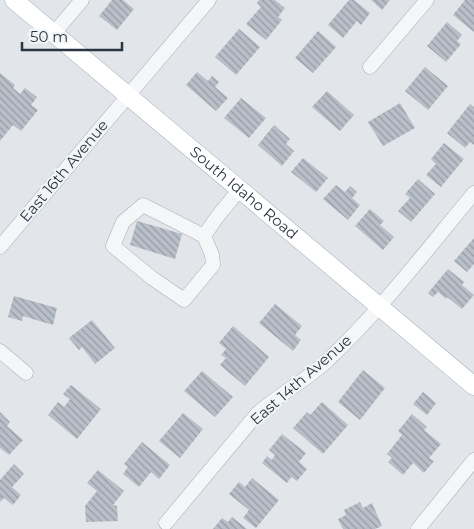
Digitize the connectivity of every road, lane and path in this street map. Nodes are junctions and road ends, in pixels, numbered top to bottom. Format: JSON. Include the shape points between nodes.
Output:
{"nodes":[{"id":1,"x":14,"y":0,"type":"edge"},
{"id":2,"x":82,"y":0,"type":"edge"},
{"id":3,"x":208,"y":0,"type":"edge"},
{"id":4,"x":427,"y":0,"type":"edge"},
{"id":5,"x":54,"y":34,"type":"junction"},
{"id":6,"x":370,"y":67,"type":"dead end"},
{"id":7,"x":127,"y":95,"type":"junction"},
{"id":8,"x":240,"y":189,"type":"junction"},
{"id":9,"x":474,"y":193,"type":"edge"},
{"id":10,"x":204,"y":236,"type":"junction"},
{"id":11,"x":0,"y":247,"type":"edge"},
{"id":12,"x":379,"y":306,"type":"junction"},
{"id":13,"x":0,"y":351,"type":"edge"},
{"id":14,"x":26,"y":373,"type":"dead end"},
{"id":15,"x":474,"y":386,"type":"edge"},
{"id":16,"x":474,"y":460,"type":"edge"},
{"id":17,"x":166,"y":523,"type":"dead end"},
{"id":18,"x":418,"y":529,"type":"edge"}],
"edges":[{"from":1,"to":5,"type":"main road","name":"South Idaho Road"},
{"from":2,"to":5,"type":"street"},
{"from":3,"to":7,"type":"street","name":"East 16th Avenue"},
{"from":4,"to":6,"type":"street"},
{"from":5,"to":7,"type":"main road","name":"South Idaho Road"},
{"from":7,"to":8,"type":"main road","name":"South Idaho Road"},
{"from":7,"to":11,"type":"street","name":"East 16th Avenue"},
{"from":8,"to":10,"type":"street"},
{"from":8,"to":12,"type":"main road","name":"South Idaho Road"},
{"from":9,"to":12,"type":"street","name":"East 14th Avenue"},
{"from":10,"to":10,"type":"street","via":[[213,265],[184,300],[113,246],[123,222],[142,205]]},
{"from":12,"to":15,"type":"main road","name":"South Idaho Road"},
{"from":12,"to":17,"type":"street","name":"East 14th Avenue","via":[[317,370],[257,414]]},
{"from":13,"to":14,"type":"street"},
{"from":16,"to":18,"type":"street"}]}
